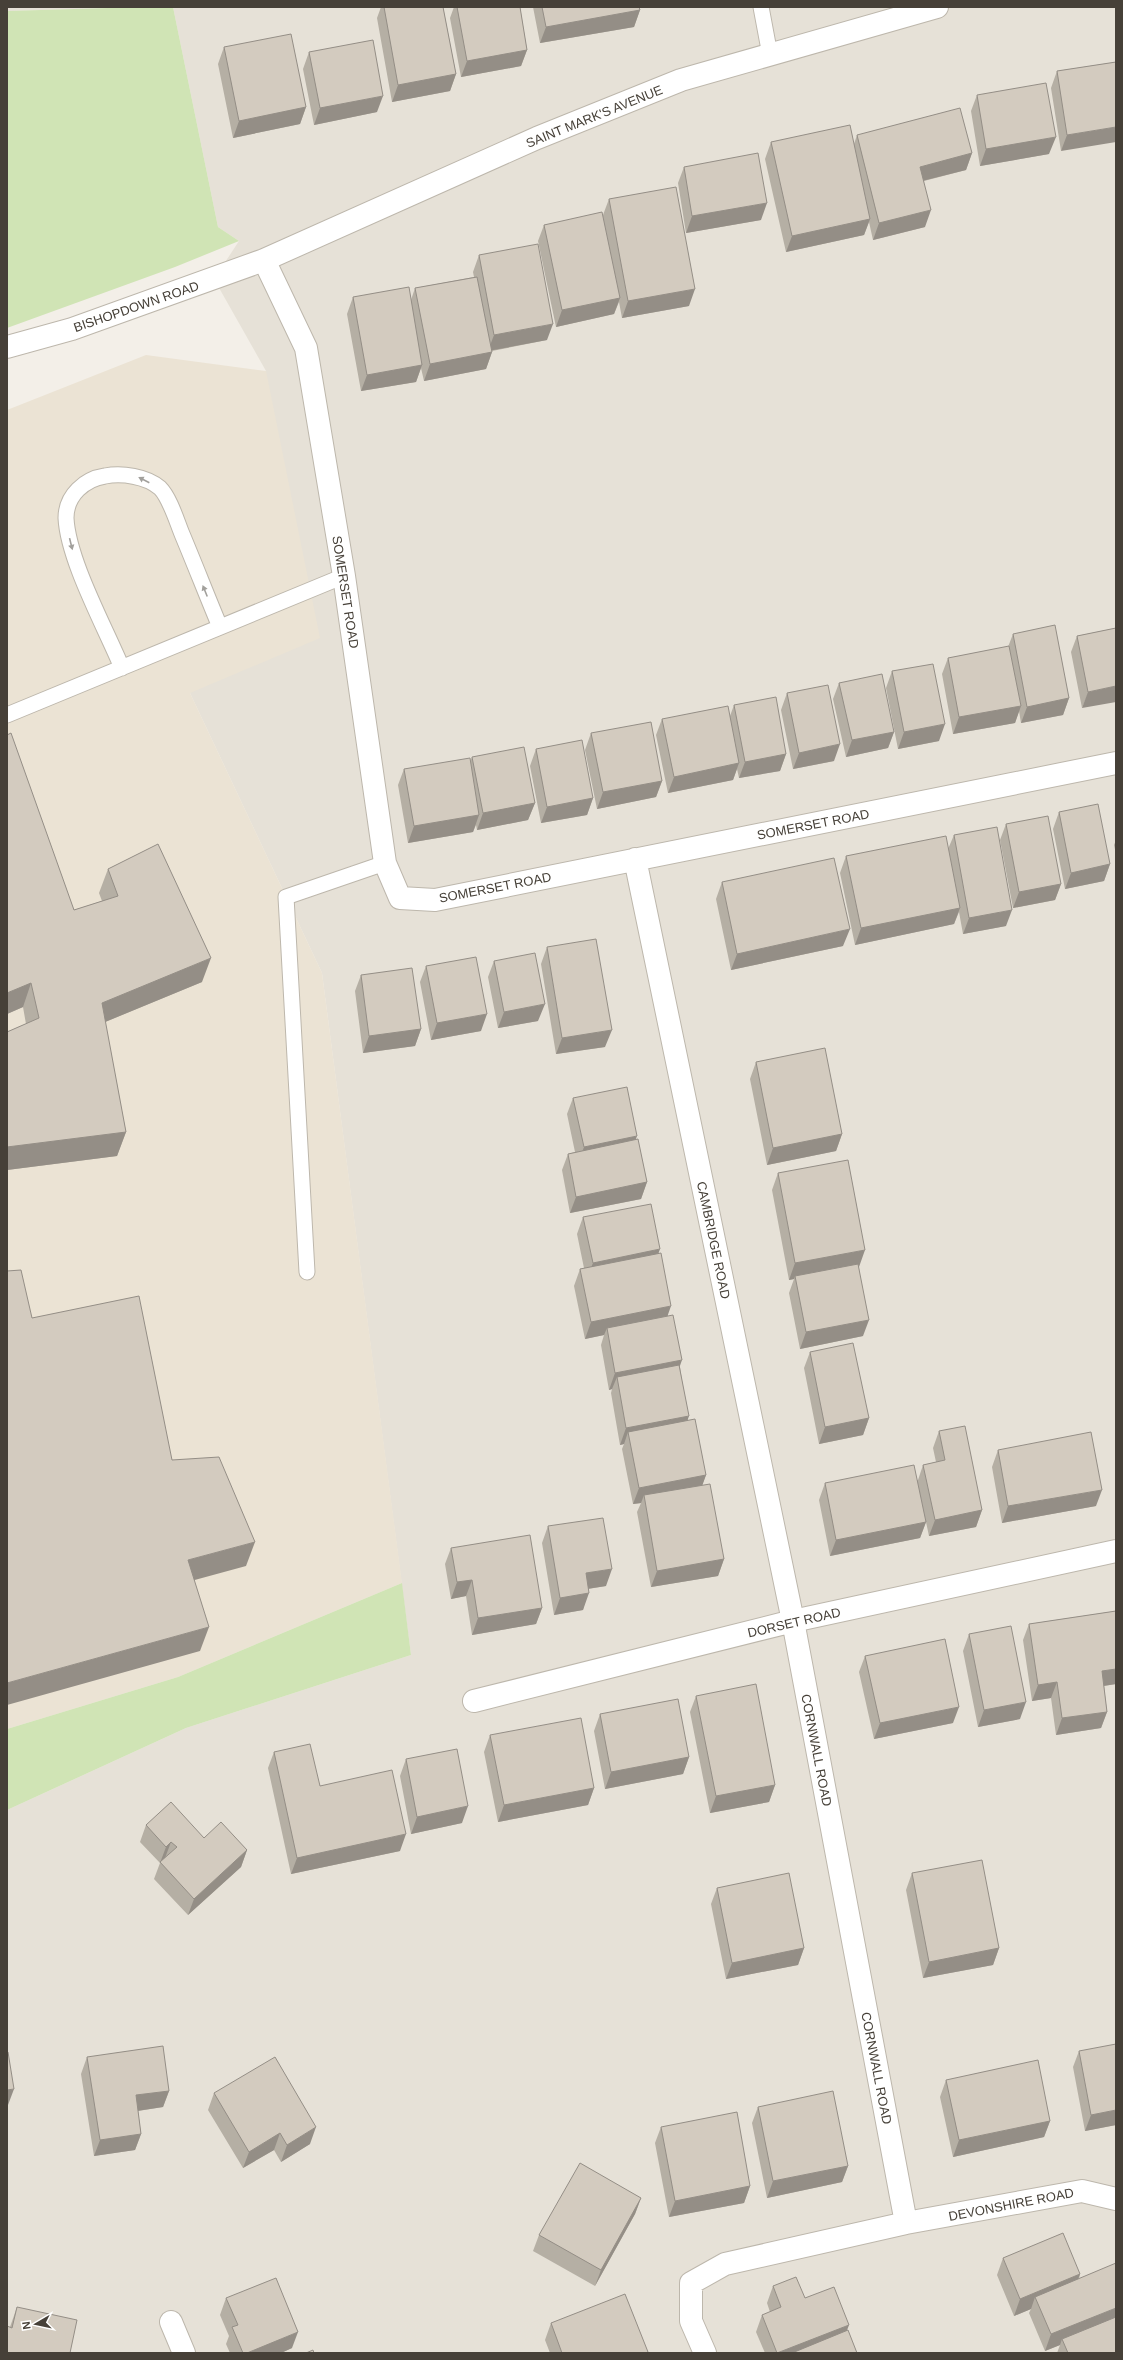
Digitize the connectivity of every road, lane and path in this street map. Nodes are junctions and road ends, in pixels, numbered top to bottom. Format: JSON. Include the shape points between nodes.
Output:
{"nodes":[{"id":1,"x":761,"y":7,"type":"edge"},
{"id":2,"x":937,"y":7,"type":"edge"},
{"id":3,"x":770,"y":55,"type":"junction"},
{"id":4,"x":264,"y":260,"type":"junction"},
{"id":5,"x":7,"y":347,"type":"edge"},
{"id":6,"x":344,"y":576,"type":"junction"},
{"id":7,"x":220,"y":627,"type":"junction"},
{"id":8,"x":122,"y":668,"type":"junction"},
{"id":9,"x":7,"y":715,"type":"edge"},
{"id":10,"x":1116,"y":763,"type":"edge"},
{"id":11,"x":635,"y":859,"type":"junction"},
{"id":12,"x":385,"y":863,"type":"junction"},
{"id":13,"x":307,"y":1272,"type":"dead end"},
{"id":14,"x":1116,"y":1550,"type":"edge"},
{"id":15,"x":793,"y":1621,"type":"junction"},
{"id":16,"x":474,"y":1701,"type":"dead end"},
{"id":17,"x":1116,"y":2199,"type":"edge"},
{"id":18,"x":906,"y":2223,"type":"junction"},
{"id":19,"x":171,"y":2322,"type":"dead end"},
{"id":20,"x":184,"y":2353,"type":"edge"},
{"id":21,"x":705,"y":2353,"type":"edge"}],
"edges":[{"from":1,"to":3,"type":"lane"},
{"from":2,"to":3,"type":"street","name":"SAINT MARK'S AVENUE"},
{"from":3,"to":4,"type":"street","name":"SAINT MARK'S AVENUE","via":[[681,80],[537,138]]},
{"from":4,"to":5,"type":"street","name":"BISHOPDOWN ROAD","via":[[72,329]]},
{"from":4,"to":6,"type":"street","name":"SOMERSET ROAD","via":[[306,348]]},
{"from":6,"to":7,"type":"lane"},
{"from":6,"to":12,"type":"street","name":"SOMERSET ROAD"},
{"from":7,"to":8,"type":"lane"},
{"from":7,"to":8,"type":"lane","one_way":true,"via":[[173,511],[160,488],[138,477],[116,474],[92,478],[74,492],[66,516],[69,537],[80,572]]},
{"from":8,"to":9,"type":"lane"},
{"from":10,"to":11,"type":"street","name":"SOMERSET ROAD"},
{"from":11,"to":12,"type":"street","name":"SOMERSET ROAD","via":[[435,900],[400,898]]},
{"from":11,"to":15,"type":"street","name":"CAMBRIDGE ROAD"},
{"from":12,"to":13,"type":"lane","via":[[286,897]]},
{"from":14,"to":15,"type":"street","name":"DORSET ROAD"},
{"from":15,"to":16,"type":"street","name":"DORSET ROAD"},
{"from":15,"to":18,"type":"street","name":"CORNWALL ROAD"},
{"from":17,"to":18,"type":"street","name":"DEVONSHIRE ROAD","via":[[1082,2191]]},
{"from":18,"to":21,"type":"street","via":[[725,2264],[691,2283],[691,2321]]},
{"from":19,"to":20,"type":"street"}]}
